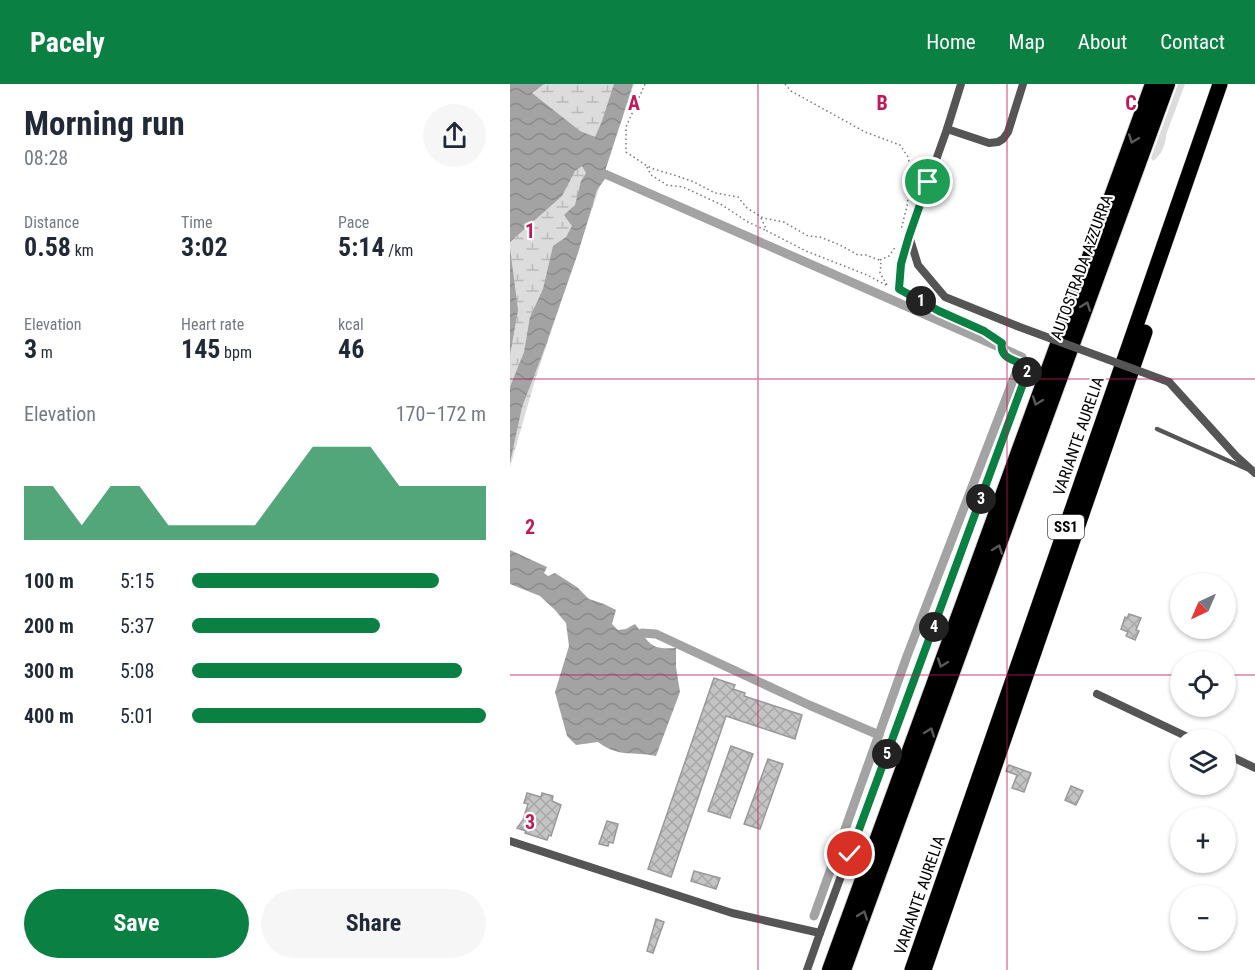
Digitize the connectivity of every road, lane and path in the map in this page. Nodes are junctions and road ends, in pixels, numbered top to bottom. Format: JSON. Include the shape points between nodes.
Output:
{"nodes":[{"id":1,"x":645,"y":84,"type":"edge"},
{"id":2,"x":784,"y":84,"type":"edge"},
{"id":3,"x":961,"y":84,"type":"edge"},
{"id":4,"x":1023,"y":84,"type":"edge"},
{"id":5,"x":1153,"y":84,"type":"edge"},
{"id":6,"x":1167,"y":84,"type":"edge"},
{"id":7,"x":1220,"y":84,"type":"edge"},
{"id":8,"x":1230,"y":84,"type":"edge"},
{"id":9,"x":947,"y":129,"type":"junction"},
{"id":10,"x":646,"y":166,"type":"junction"},
{"id":11,"x":760,"y":217,"type":"junction"},
{"id":12,"x":767,"y":231,"type":"junction"},
{"id":13,"x":904,"y":236,"type":"junction"},
{"id":14,"x":897,"y":245,"type":"dead end"},
{"id":15,"x":879,"y":260,"type":"junction"},
{"id":16,"x":887,"y":285,"type":"junction"},
{"id":17,"x":899,"y":289,"type":"junction"},
{"id":18,"x":1157,"y":429,"type":"dead end"},
{"id":19,"x":1254,"y":472,"type":"edge"},
{"id":20,"x":1097,"y":694,"type":"dead end"},
{"id":21,"x":1171,"y":729,"type":"edge"},
{"id":22,"x":1236,"y":759,"type":"edge"},
{"id":23,"x":1255,"y":768,"type":"edge"},
{"id":24,"x":510,"y":841,"type":"edge"},
{"id":25,"x":820,"y":933,"type":"junction"},
{"id":26,"x":807,"y":970,"type":"edge"},
{"id":27,"x":830,"y":970,"type":"edge"},
{"id":28,"x":843,"y":970,"type":"edge"},
{"id":29,"x":912,"y":970,"type":"edge"},
{"id":30,"x":924,"y":970,"type":"edge"}],
"edges":[{"from":1,"to":10,"type":"path","via":[[626,127],[626,152]]},
{"from":2,"to":13,"type":"path","via":[[865,132],[900,145],[911,170]]},
{"from":3,"to":9,"type":"street"},
{"from":4,"to":9,"type":"street","via":[[1008,132],[998,142],[989,143]]},
{"from":5,"to":27,"type":"highway","name":"AUTOSTRADA AZZURRA","one_way":true},
{"from":28,"to":6,"type":"highway","name":"AUTOSTRADA AZZURRA","one_way":true},
{"from":7,"to":29,"type":"highway","name":"VARIANTE AURELIA","number":"SS1"},
{"from":8,"to":30,"type":"highway","name":"VARIANTE AURELIA","number":"SS1"},
{"from":9,"to":13,"type":"street"},
{"from":10,"to":11,"type":"path","via":[[715,193],[738,197]]},
{"from":10,"to":12,"type":"path","via":[[651,176],[667,185],[683,187]]},
{"from":11,"to":12,"type":"path"},
{"from":11,"to":15,"type":"path","via":[[784,222],[808,236]]},
{"from":12,"to":16,"type":"path"},
{"from":13,"to":17,"type":"street"},
{"from":13,"to":19,"type":"street","bridge":true,"via":[[918,265],[945,297],[1169,382]]},
{"from":14,"to":15,"type":"path","via":[[889,256]]},
{"from":15,"to":16,"type":"path","via":[[880,273]]},
{"from":16,"to":17,"type":"path"},
{"from":17,"to":25,"type":"street","via":[[984,331],[1001,346],[1003,354],[1025,365],[1027,372]]},
{"from":18,"to":19,"type":"lane"},
{"from":20,"to":21,"type":"street"},
{"from":22,"to":23,"type":"street"},
{"from":24,"to":25,"type":"street","via":[[732,913]]},
{"from":25,"to":26,"type":"street"}]}
